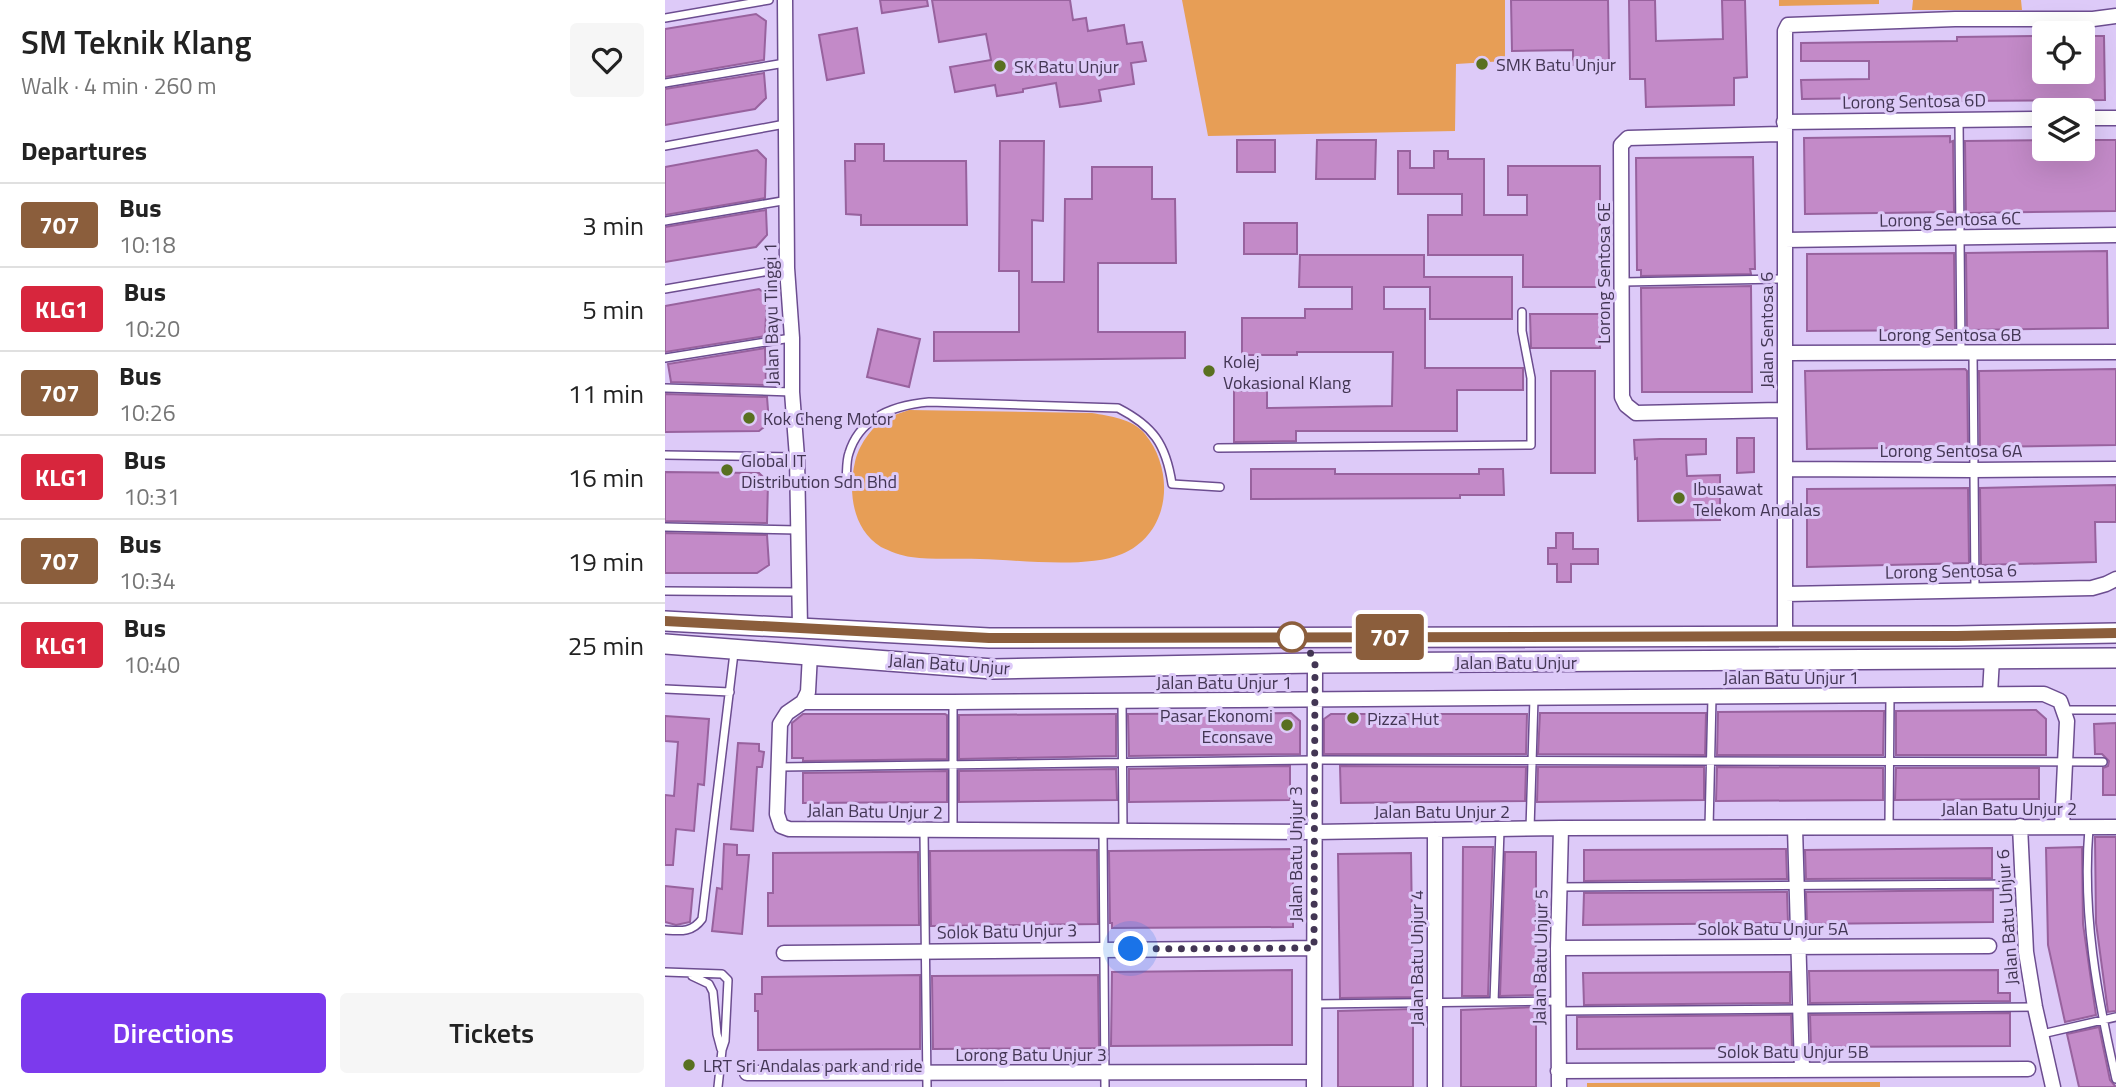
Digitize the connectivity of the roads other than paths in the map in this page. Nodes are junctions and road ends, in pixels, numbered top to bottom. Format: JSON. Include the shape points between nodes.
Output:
{"nodes":[{"id":1,"x":769,"y":0,"type":"edge"},
{"id":2,"x":785,"y":0,"type":"edge"},
{"id":3,"x":2116,"y":16,"type":"edge"},
{"id":4,"x":665,"y":18,"type":"edge"},
{"id":5,"x":785,"y":62,"type":"junction"},
{"id":6,"x":665,"y":83,"type":"edge"},
{"id":7,"x":2095,"y":118,"type":"edge"},
{"id":8,"x":2116,"y":118,"type":"edge"},
{"id":9,"x":2032,"y":119,"type":"edge"},
{"id":10,"x":1959,"y":120,"type":"junction"},
{"id":11,"x":785,"y":124,"type":"junction"},
{"id":12,"x":1784,"y":128,"type":"junction"},
{"id":13,"x":665,"y":146,"type":"edge"},
{"id":14,"x":788,"y":200,"type":"junction"},
{"id":15,"x":665,"y":221,"type":"edge"},
{"id":16,"x":2116,"y":235,"type":"edge"},
{"id":17,"x":1960,"y":238,"type":"junction"},
{"id":18,"x":1785,"y":240,"type":"junction"},
{"id":19,"x":787,"y":268,"type":"junction"},
{"id":20,"x":1785,"y":279,"type":"junction"},
{"id":21,"x":1623,"y":282,"type":"junction"},
{"id":22,"x":665,"y":289,"type":"edge"},
{"id":23,"x":1522,"y":312,"type":"dead end"},
{"id":24,"x":792,"y":338,"type":"junction"},
{"id":25,"x":2116,"y":352,"type":"edge"},
{"id":26,"x":1785,"y":353,"type":"junction"},
{"id":27,"x":1967,"y":353,"type":"junction"},
{"id":28,"x":665,"y":358,"type":"edge"},
{"id":29,"x":665,"y":388,"type":"edge"},
{"id":30,"x":792,"y":392,"type":"junction"},
{"id":31,"x":1785,"y":410,"type":"junction"},
{"id":32,"x":1218,"y":448,"type":"dead end"},
{"id":33,"x":665,"y":454,"type":"edge"},
{"id":34,"x":797,"y":457,"type":"junction"},
{"id":35,"x":1785,"y":469,"type":"junction"},
{"id":36,"x":2116,"y":469,"type":"edge"},
{"id":37,"x":1973,"y":471,"type":"junction"},
{"id":38,"x":846,"y":481,"type":"dead end"},
{"id":39,"x":1220,"y":487,"type":"dead end"},
{"id":40,"x":665,"y":527,"type":"edge"},
{"id":41,"x":798,"y":530,"type":"junction"},
{"id":42,"x":2116,"y":579,"type":"edge"},
{"id":43,"x":1975,"y":590,"type":"junction"},
{"id":44,"x":665,"y":591,"type":"edge"},
{"id":45,"x":799,"y":592,"type":"junction"},
{"id":46,"x":1785,"y":594,"type":"junction"},
{"id":47,"x":665,"y":621,"type":"edge"},
{"id":48,"x":800,"y":627,"type":"junction"},
{"id":49,"x":2116,"y":633,"type":"edge"},
{"id":50,"x":1785,"y":636,"type":"junction"},
{"id":51,"x":1288,"y":637,"type":"junction"},
{"id":52,"x":665,"y":644,"type":"edge"},
{"id":53,"x":734,"y":650,"type":"junction"},
{"id":54,"x":810,"y":654,"type":"junction"},
{"id":55,"x":1992,"y":658,"type":"junction"},
{"id":56,"x":2116,"y":658,"type":"edge"},
{"id":57,"x":1315,"y":663,"type":"junction"},
{"id":58,"x":665,"y":689,"type":"edge"},
{"id":59,"x":730,"y":692,"type":"junction"},
{"id":60,"x":1990,"y":694,"type":"junction"},
{"id":61,"x":1890,"y":695,"type":"junction"},
{"id":62,"x":1712,"y":697,"type":"junction"},
{"id":63,"x":1534,"y":698,"type":"junction"},
{"id":64,"x":1315,"y":700,"type":"junction"},
{"id":65,"x":1122,"y":701,"type":"junction"},
{"id":66,"x":803,"y":702,"type":"junction"},
{"id":67,"x":953,"y":702,"type":"junction"},
{"id":68,"x":2116,"y":709,"type":"edge"},
{"id":69,"x":2063,"y":710,"type":"junction"},
{"id":70,"x":1315,"y":760,"type":"junction"},
{"id":71,"x":1531,"y":760,"type":"junction"},
{"id":72,"x":1889,"y":760,"type":"junction"},
{"id":73,"x":1710,"y":761,"type":"junction"},
{"id":74,"x":2066,"y":761,"type":"junction"},
{"id":75,"x":1121,"y":762,"type":"junction"},
{"id":76,"x":2103,"y":762,"type":"dead end"},
{"id":77,"x":953,"y":764,"type":"junction"},
{"id":78,"x":779,"y":767,"type":"junction"},
{"id":79,"x":2020,"y":826,"type":"junction"},
{"id":80,"x":1889,"y":827,"type":"junction"},
{"id":81,"x":2062,"y":827,"type":"junction"},
{"id":82,"x":2116,"y":827,"type":"edge"},
{"id":83,"x":1561,"y":828,"type":"junction"},
{"id":84,"x":1709,"y":828,"type":"junction"},
{"id":85,"x":1795,"y":828,"type":"junction"},
{"id":86,"x":2089,"y":828,"type":"junction"},
{"id":87,"x":1530,"y":829,"type":"junction"},
{"id":88,"x":1103,"y":830,"type":"junction"},
{"id":89,"x":1435,"y":830,"type":"junction"},
{"id":90,"x":1500,"y":830,"type":"junction"},
{"id":91,"x":924,"y":831,"type":"junction"},
{"id":92,"x":953,"y":831,"type":"junction"},
{"id":93,"x":1123,"y":831,"type":"junction"},
{"id":94,"x":1315,"y":832,"type":"junction"},
{"id":95,"x":2023,"y":884,"type":"junction"},
{"id":96,"x":1797,"y":886,"type":"junction"},
{"id":97,"x":1560,"y":887,"type":"junction"},
{"id":98,"x":665,"y":930,"type":"edge"},
{"id":99,"x":1989,"y":946,"type":"dead end"},
{"id":100,"x":1798,"y":947,"type":"junction"},
{"id":101,"x":1314,"y":948,"type":"junction"},
{"id":102,"x":1558,"y":948,"type":"junction"},
{"id":103,"x":1105,"y":950,"type":"junction"},
{"id":104,"x":925,"y":951,"type":"junction"},
{"id":105,"x":784,"y":953,"type":"dead end"},
{"id":106,"x":665,"y":972,"type":"edge"},
{"id":107,"x":688,"y":974,"type":"junction"},
{"id":108,"x":1435,"y":1002,"type":"junction"},
{"id":109,"x":1495,"y":1002,"type":"junction"},
{"id":110,"x":1314,"y":1004,"type":"junction"},
{"id":111,"x":1558,"y":1006,"type":"junction"},
{"id":112,"x":2035,"y":1007,"type":"junction"},
{"id":113,"x":1800,"y":1009,"type":"junction"},
{"id":114,"x":2116,"y":1017,"type":"edge"},
{"id":115,"x":2102,"y":1020,"type":"junction"},
{"id":116,"x":2042,"y":1034,"type":"junction"},
{"id":117,"x":722,"y":1050,"type":"junction"},
{"id":118,"x":2028,"y":1069,"type":"dead end"},
{"id":119,"x":1802,"y":1070,"type":"junction"},
{"id":120,"x":1558,"y":1071,"type":"junction"},
{"id":121,"x":1314,"y":1072,"type":"junction"},
{"id":122,"x":747,"y":1073,"type":"dead end"},
{"id":123,"x":2116,"y":1079,"type":"edge"},
{"id":124,"x":1105,"y":1080,"type":"edge"},
{"id":125,"x":927,"y":1081,"type":"edge"},
{"id":126,"x":718,"y":1087,"type":"edge"},
{"id":127,"x":1314,"y":1087,"type":"edge"},
{"id":128,"x":1436,"y":1087,"type":"edge"},
{"id":129,"x":1559,"y":1087,"type":"edge"},
{"id":130,"x":2053,"y":1087,"type":"edge"}],
"edges":[{"from":1,"to":4,"type":"lane"},
{"from":2,"to":5,"type":"street","name":"Jalan Bayu Tinggi 1"},
{"from":3,"to":12,"type":"street","name":"Jalan Sentosa 6","via":[[1788,25]]},
{"from":5,"to":6,"type":"lane"},
{"from":5,"to":11,"type":"street","name":"Jalan Bayu Tinggi 1"},
{"from":7,"to":8,"type":"street"},
{"from":9,"to":10,"type":"street","name":"Lorong Sentosa 6D"},
{"from":10,"to":12,"type":"street","name":"Lorong Sentosa 6D"},
{"from":10,"to":17,"type":"lane"},
{"from":11,"to":13,"type":"lane"},
{"from":11,"to":14,"type":"street","name":"Jalan Bayu Tinggi 1"},
{"from":12,"to":18,"type":"street","name":"Jalan Sentosa 6"},
{"from":12,"to":21,"type":"street","name":"Lorong Sentosa 6E","via":[[1628,138],[1623,142]]},
{"from":14,"to":15,"type":"lane"},
{"from":14,"to":19,"type":"street","name":"Jalan Bayu Tinggi 1"},
{"from":16,"to":17,"type":"street","name":"Lorong Sentosa 6C"},
{"from":17,"to":18,"type":"street","name":"Lorong Sentosa 6C"},
{"from":17,"to":27,"type":"lane"},
{"from":18,"to":20,"type":"street","name":"Jalan Sentosa 6"},
{"from":19,"to":22,"type":"lane"},
{"from":19,"to":24,"type":"street","name":"Jalan Bayu Tinggi 1"},
{"from":20,"to":21,"type":"lane"},
{"from":20,"to":26,"type":"street","name":"Jalan Sentosa 6"},
{"from":21,"to":31,"type":"street","name":"Lorong Sentosa 6E","via":[[1622,397],[1630,409]]},
{"from":23,"to":32,"type":"lane","via":[[1531,378],[1531,445]]},
{"from":24,"to":28,"type":"lane"},
{"from":24,"to":30,"type":"street","name":"Jalan Bayu Tinggi 1"},
{"from":25,"to":27,"type":"street","name":"Lorong Sentosa 6B"},
{"from":26,"to":27,"type":"street","name":"Lorong Sentosa 6B"},
{"from":26,"to":31,"type":"street","name":"Jalan Sentosa 6"},
{"from":27,"to":37,"type":"lane"},
{"from":29,"to":30,"type":"lane"},
{"from":30,"to":34,"type":"street","name":"Jalan Bayu Tinggi 1"},
{"from":31,"to":35,"type":"street","name":"Jalan Sentosa 6"},
{"from":33,"to":34,"type":"lane"},
{"from":34,"to":41,"type":"street","name":"Jalan Bayu Tinggi 1"},
{"from":35,"to":37,"type":"street","name":"Lorong Sentosa 6A"},
{"from":35,"to":46,"type":"street","name":"Jalan Sentosa 6"},
{"from":36,"to":37,"type":"street","name":"Lorong Sentosa 6A"},
{"from":37,"to":43,"type":"lane"},
{"from":38,"to":39,"type":"lane","via":[[848,454],[862,428],[907,404],[942,402],[1118,408],[1152,433],[1162,448],[1171,484]]},
{"from":40,"to":41,"type":"lane"},
{"from":41,"to":45,"type":"street","name":"Jalan Bayu Tinggi 1"},
{"from":42,"to":43,"type":"street","name":"Lorong Sentosa 6","via":[[2092,587]]},
{"from":43,"to":46,"type":"street","name":"Lorong Sentosa 6"},
{"from":44,"to":45,"type":"lane"},
{"from":45,"to":48,"type":"street","name":"Jalan Bayu Tinggi 1"},
{"from":46,"to":50,"type":"street","name":"Jalan Sentosa 6"},
{"from":47,"to":48,"type":"main road","name":"Jalan Batu Unjur"},
{"from":48,"to":51,"type":"main road","name":"Jalan Batu Unjur","via":[[989,638]]},
{"from":49,"to":50,"type":"main road","name":"Jalan Batu Unjur"},
{"from":50,"to":51,"type":"main road","name":"Jalan Batu Unjur"},
{"from":51,"to":57,"type":"main road","via":[[1310,652]]},
{"from":52,"to":53,"type":"main road","name":"Jalan Batu Unjur"},
{"from":53,"to":54,"type":"main road","name":"Jalan Batu Unjur"},
{"from":53,"to":59,"type":"lane"},
{"from":54,"to":57,"type":"main road","name":"Jalan Batu Unjur","via":[[993,669]]},
{"from":54,"to":66,"type":"street"},
{"from":55,"to":56,"type":"main road","name":"Jalan Batu Unjur"},
{"from":55,"to":57,"type":"main road","name":"Jalan Batu Unjur"},
{"from":55,"to":60,"type":"street"},
{"from":57,"to":64,"type":"street","name":"Jalan Batu Unjur 3"},
{"from":58,"to":59,"type":"lane"},
{"from":59,"to":98,"type":"lane","via":[[702,919],[685,932]]},
{"from":60,"to":61,"type":"street","name":"Jalan Batu Unjur 1"},
{"from":60,"to":69,"type":"street","name":"Jalan Batu Unjur 1","via":[[2044,694],[2060,701]]},
{"from":61,"to":62,"type":"street","name":"Jalan Batu Unjur 1"},
{"from":61,"to":72,"type":"lane"},
{"from":62,"to":63,"type":"street","name":"Jalan Batu Unjur 1"},
{"from":62,"to":73,"type":"lane"},
{"from":63,"to":64,"type":"street","name":"Jalan Batu Unjur 1"},
{"from":63,"to":71,"type":"lane"},
{"from":64,"to":65,"type":"street","name":"Jalan Batu Unjur 1"},
{"from":64,"to":70,"type":"street","name":"Jalan Batu Unjur 3"},
{"from":65,"to":67,"type":"street","name":"Jalan Batu Unjur 1"},
{"from":65,"to":75,"type":"lane"},
{"from":66,"to":67,"type":"street","name":"Jalan Batu Unjur 1"},
{"from":66,"to":78,"type":"street","via":[[780,724]]},
{"from":67,"to":77,"type":"lane"},
{"from":68,"to":69,"type":"lane"},
{"from":69,"to":74,"type":"street"},
{"from":70,"to":71,"type":"lane"},
{"from":70,"to":75,"type":"lane"},
{"from":70,"to":94,"type":"street","name":"Jalan Batu Unjur 3"},
{"from":71,"to":73,"type":"lane"},
{"from":71,"to":87,"type":"lane"},
{"from":72,"to":73,"type":"lane"},
{"from":72,"to":74,"type":"lane"},
{"from":72,"to":80,"type":"lane"},
{"from":73,"to":84,"type":"lane"},
{"from":74,"to":76,"type":"lane"},
{"from":74,"to":81,"type":"street"},
{"from":75,"to":77,"type":"lane"},
{"from":75,"to":93,"type":"lane"},
{"from":77,"to":78,"type":"lane"},
{"from":77,"to":92,"type":"lane"},
{"from":78,"to":91,"type":"street","name":"Jalan Batu Unjur 2","via":[[777,814],[781,826]]},
{"from":79,"to":80,"type":"street","name":"Jalan Batu Unjur 2"},
{"from":79,"to":81,"type":"street","name":"Jalan Batu Unjur 2"},
{"from":79,"to":95,"type":"street","name":"Jalan Batu Unjur 6"},
{"from":80,"to":85,"type":"street","name":"Jalan Batu Unjur 2"},
{"from":81,"to":86,"type":"street","name":"Jalan Batu Unjur 2"},
{"from":82,"to":86,"type":"street","name":"Jalan Batu Unjur 2"},
{"from":83,"to":84,"type":"street","name":"Jalan Batu Unjur 2"},
{"from":83,"to":87,"type":"street","name":"Jalan Batu Unjur 2"},
{"from":83,"to":97,"type":"street","name":"Jalan Batu Unjur 5"},
{"from":84,"to":85,"type":"street","name":"Jalan Batu Unjur 2"},
{"from":85,"to":96,"type":"street"},
{"from":86,"to":115,"type":"lane","via":[[2089,939]]},
{"from":87,"to":90,"type":"street","name":"Jalan Batu Unjur 2"},
{"from":88,"to":92,"type":"street","name":"Jalan Batu Unjur 2"},
{"from":88,"to":93,"type":"street","name":"Jalan Batu Unjur 2"},
{"from":88,"to":103,"type":"lane"},
{"from":89,"to":90,"type":"street","name":"Jalan Batu Unjur 2"},
{"from":89,"to":94,"type":"street","name":"Jalan Batu Unjur 2"},
{"from":89,"to":108,"type":"street","name":"Jalan Batu Unjur 4"},
{"from":90,"to":109,"type":"lane"},
{"from":91,"to":92,"type":"street","name":"Jalan Batu Unjur 2"},
{"from":91,"to":104,"type":"lane"},
{"from":93,"to":94,"type":"street","name":"Jalan Batu Unjur 2"},
{"from":94,"to":101,"type":"street","name":"Jalan Batu Unjur 3"},
{"from":95,"to":96,"type":"lane"},
{"from":95,"to":112,"type":"street","name":"Jalan Batu Unjur 6","via":[[2026,952]]},
{"from":96,"to":97,"type":"lane"},
{"from":96,"to":100,"type":"street"},
{"from":97,"to":102,"type":"street","name":"Jalan Batu Unjur 5"},
{"from":99,"to":100,"type":"street","name":"Solok Batu Unjur 5A"},
{"from":100,"to":102,"type":"street","name":"Solok Batu Unjur 5A"},
{"from":100,"to":113,"type":"street"},
{"from":101,"to":103,"type":"street","name":"Solok Batu Unjur 3"},
{"from":101,"to":110,"type":"street","name":"Jalan Batu Unjur 3"},
{"from":102,"to":111,"type":"street","name":"Jalan Batu Unjur 5"},
{"from":103,"to":104,"type":"street","name":"Solok Batu Unjur 3"},
{"from":103,"to":124,"type":"lane"},
{"from":104,"to":105,"type":"street","name":"Solok Batu Unjur 3"},
{"from":104,"to":125,"type":"lane"},
{"from":106,"to":107,"type":"lane"},
{"from":107,"to":117,"type":"lane","via":[[709,984],[713,992]]},
{"from":107,"to":117,"type":"lane","via":[[722,974],[729,980]]},
{"from":108,"to":109,"type":"lane"},
{"from":108,"to":110,"type":"lane"},
{"from":108,"to":128,"type":"street","name":"Jalan Batu Unjur 4"},
{"from":109,"to":111,"type":"lane"},
{"from":110,"to":121,"type":"street","name":"Jalan Batu Unjur 3"},
{"from":111,"to":113,"type":"lane"},
{"from":111,"to":120,"type":"street","name":"Jalan Batu Unjur 5"},
{"from":112,"to":113,"type":"lane"},
{"from":112,"to":116,"type":"street","name":"Jalan Batu Unjur 6"},
{"from":113,"to":119,"type":"street"},
{"from":114,"to":115,"type":"lane"},
{"from":115,"to":116,"type":"lane"},
{"from":115,"to":123,"type":"lane"},
{"from":116,"to":130,"type":"street","name":"Jalan Batu Unjur 6"},
{"from":117,"to":126,"type":"lane"},
{"from":118,"to":119,"type":"street","name":"Solok Batu Unjur 5B"},
{"from":119,"to":120,"type":"street","name":"Solok Batu Unjur 5B"},
{"from":120,"to":129,"type":"street","name":"Jalan Batu Unjur 5"},
{"from":121,"to":124,"type":"street","name":"Lorong Batu Unjur 3"},
{"from":121,"to":127,"type":"street","name":"Jalan Batu Unjur 3"},
{"from":122,"to":125,"type":"street","name":"Lorong Batu Unjur 3"},
{"from":124,"to":125,"type":"street","name":"Lorong Batu Unjur 3"}]}
